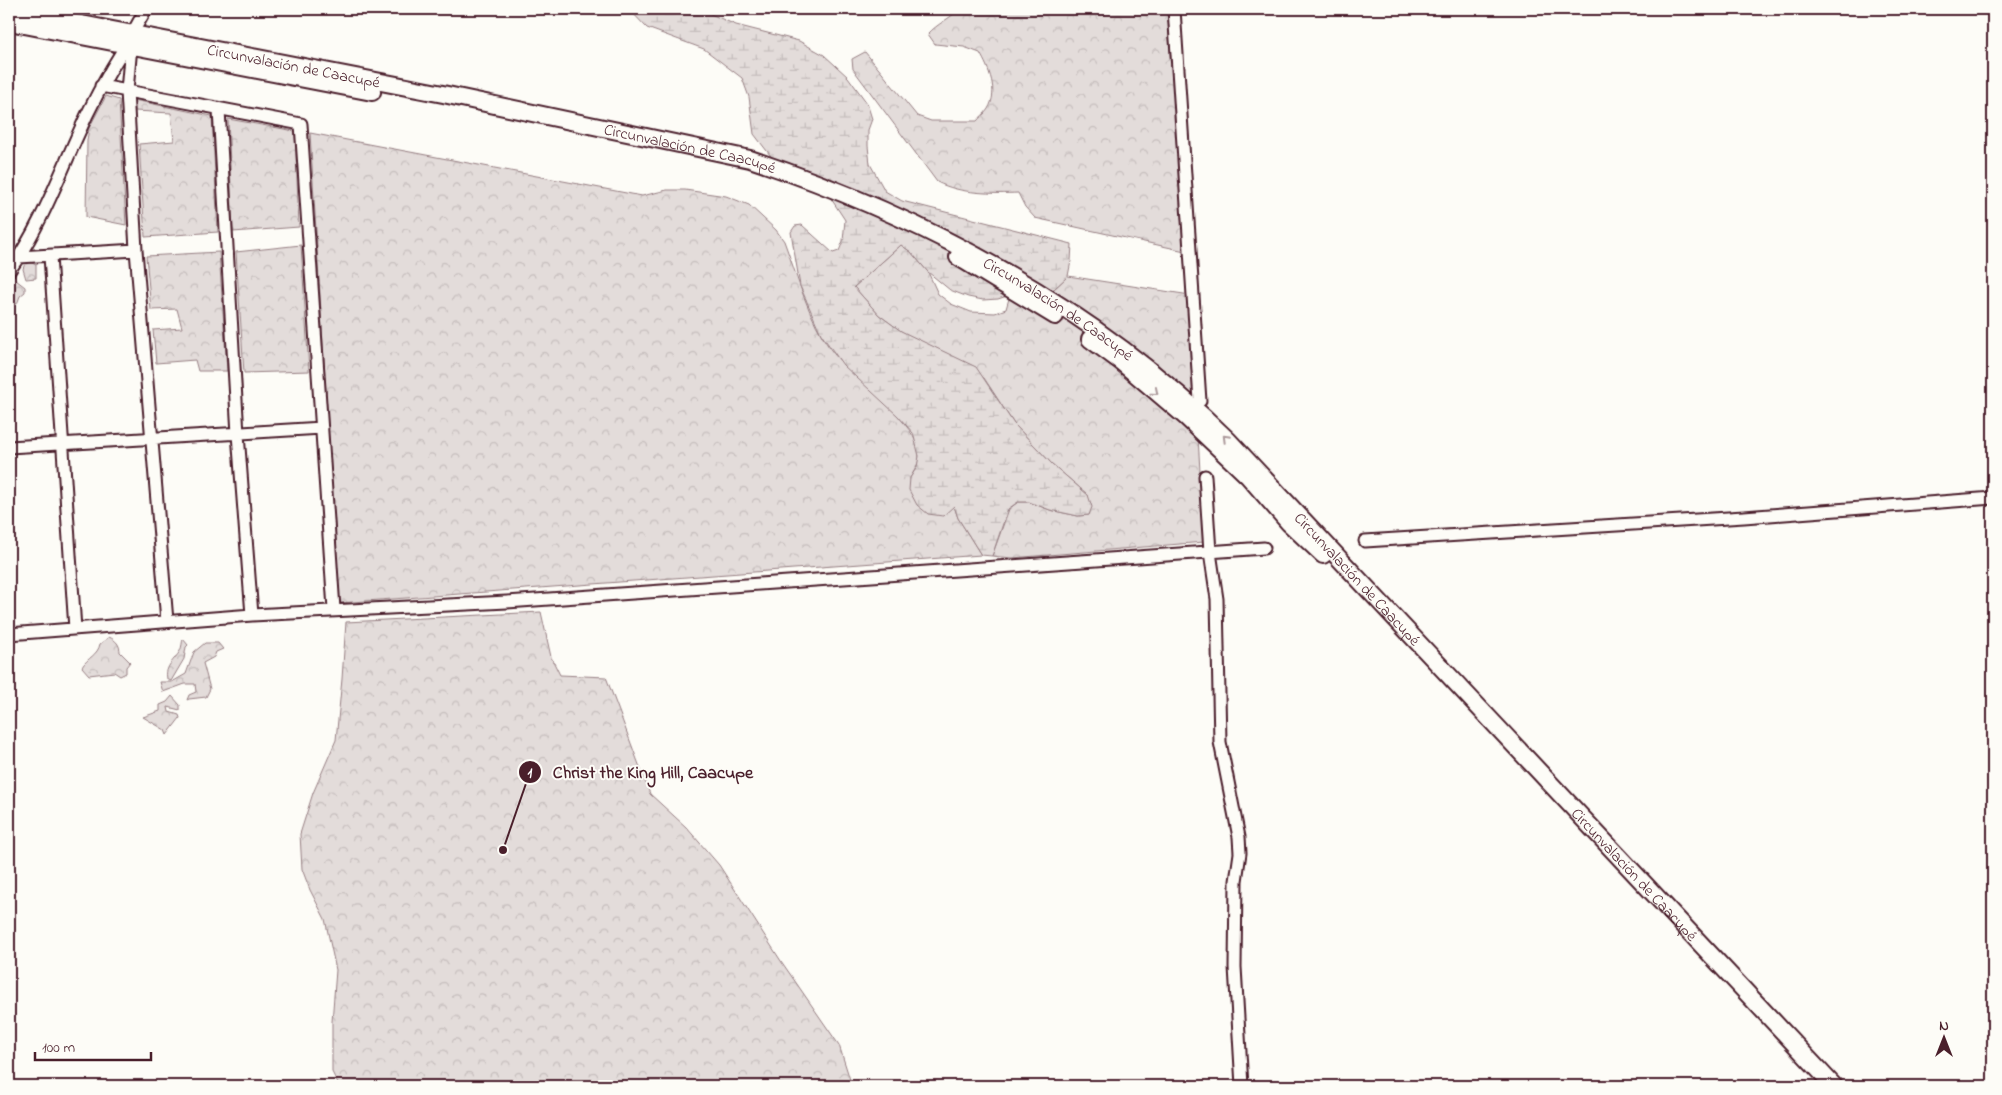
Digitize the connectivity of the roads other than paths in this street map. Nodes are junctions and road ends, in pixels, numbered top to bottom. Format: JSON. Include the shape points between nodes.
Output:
{"nodes":[{"id":1,"x":146,"y":9,"type":"edge"},
{"id":2,"x":1174,"y":9,"type":"edge"},
{"id":3,"x":9,"y":10,"type":"edge"},
{"id":4,"x":9,"y":22,"type":"edge"},
{"id":5,"x":130,"y":41,"type":"junction"},
{"id":6,"x":101,"y":86,"type":"junction"},
{"id":7,"x":127,"y":91,"type":"junction"},
{"id":8,"x":219,"y":110,"type":"junction"},
{"id":9,"x":136,"y":250,"type":"junction"},
{"id":10,"x":50,"y":256,"type":"junction"},
{"id":11,"x":19,"y":257,"type":"junction"},
{"id":12,"x":9,"y":271,"type":"edge"},
{"id":13,"x":1200,"y":400,"type":"dead end"},
{"id":14,"x":322,"y":428,"type":"junction"},
{"id":15,"x":238,"y":434,"type":"junction"},
{"id":16,"x":152,"y":439,"type":"junction"},
{"id":17,"x":62,"y":445,"type":"junction"},
{"id":18,"x":9,"y":447,"type":"edge"},
{"id":19,"x":1205,"y":476,"type":"dead end"},
{"id":20,"x":1993,"y":498,"type":"edge"},
{"id":21,"x":1365,"y":542,"type":"dead end"},
{"id":22,"x":1264,"y":548,"type":"dead end"},
{"id":23,"x":1210,"y":552,"type":"junction"},
{"id":24,"x":334,"y":609,"type":"junction"},
{"id":25,"x":252,"y":615,"type":"junction"},
{"id":26,"x":167,"y":622,"type":"junction"},
{"id":27,"x":75,"y":629,"type":"junction"},
{"id":28,"x":9,"y":634,"type":"edge"},
{"id":29,"x":1242,"y":1086,"type":"edge"},
{"id":30,"x":1820,"y":1086,"type":"edge"},
{"id":31,"x":1834,"y":1086,"type":"edge"}],
"edges":[{"from":1,"to":5,"type":"street"},
{"from":2,"to":13,"type":"street"},
{"from":3,"to":5,"type":"highway","name":"Circunvalación de Caacupé"},
{"from":4,"to":5,"type":"highway","name":"Circunvalación de Caacupé"},
{"from":5,"to":6,"type":"street"},
{"from":5,"to":7,"type":"street"},
{"from":5,"to":30,"type":"highway","name":"Circunvalación de Caacupé","one_way":true,"via":[[682,154],[764,174],[880,219],[954,255],[1013,289],[1120,361],[1248,476]]},
{"from":31,"to":5,"type":"highway","name":"Circunvalación de Caacupé","one_way":true,"via":[[1228,440],[1182,397],[1120,347],[1029,285],[918,225],[797,174],[750,158],[452,96]]},
{"from":6,"to":7,"type":"street"},
{"from":6,"to":11,"type":"street","via":[[46,209]]},
{"from":7,"to":8,"type":"street"},
{"from":7,"to":9,"type":"street"},
{"from":8,"to":14,"type":"street","via":[[301,124]]},
{"from":8,"to":15,"type":"street"},
{"from":9,"to":10,"type":"street"},
{"from":9,"to":16,"type":"street"},
{"from":10,"to":11,"type":"street"},
{"from":10,"to":17,"type":"street"},
{"from":11,"to":12,"type":"street"},
{"from":14,"to":15,"type":"street"},
{"from":14,"to":24,"type":"street"},
{"from":15,"to":16,"type":"street"},
{"from":15,"to":25,"type":"street"},
{"from":16,"to":17,"type":"street"},
{"from":16,"to":26,"type":"street"},
{"from":17,"to":18,"type":"street"},
{"from":17,"to":27,"type":"street"},
{"from":19,"to":23,"type":"street"},
{"from":20,"to":21,"type":"street"},
{"from":22,"to":23,"type":"street"},
{"from":23,"to":24,"type":"street","via":[[507,602]]},
{"from":23,"to":29,"type":"street","via":[[1217,599],[1220,742],[1234,805],[1240,853],[1236,881],[1235,968]]},
{"from":24,"to":25,"type":"street"},
{"from":25,"to":26,"type":"street"},
{"from":26,"to":27,"type":"street"},
{"from":27,"to":28,"type":"street"}]}
